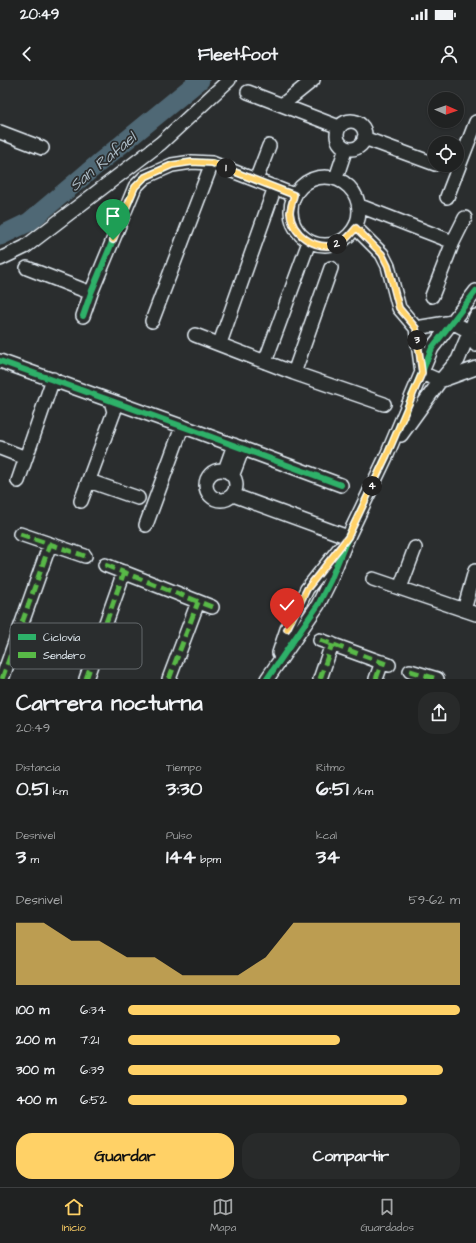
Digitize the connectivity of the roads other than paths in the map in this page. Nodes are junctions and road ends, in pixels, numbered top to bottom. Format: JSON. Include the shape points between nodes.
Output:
{"nodes":[{"id":1,"x":230,"y":80,"type":"edge"},
{"id":2,"x":313,"y":80,"type":"edge"},
{"id":3,"x":248,"y":92,"type":"dead end"},
{"id":4,"x":282,"y":105,"type":"junction"},
{"id":5,"x":476,"y":122,"type":"edge"},
{"id":6,"x":339,"y":127,"type":"junction"},
{"id":7,"x":0,"y":132,"type":"edge"},
{"id":8,"x":364,"y":138,"type":"junction"},
{"id":9,"x":269,"y":146,"type":"dead end"},
{"id":10,"x":42,"y":148,"type":"dead end"},
{"id":11,"x":346,"y":148,"type":"junction"},
{"id":12,"x":464,"y":154,"type":"edge"},
{"id":13,"x":428,"y":162,"type":"edge"},
{"id":14,"x":212,"y":163,"type":"junction"},
{"id":15,"x":457,"y":172,"type":"edge"},
{"id":16,"x":336,"y":178,"type":"junction"},
{"id":17,"x":256,"y":180,"type":"junction"},
{"id":18,"x":275,"y":187,"type":"junction"},
{"id":19,"x":294,"y":195,"type":"junction"},
{"id":20,"x":447,"y":197,"type":"dead end"},
{"id":21,"x":360,"y":206,"type":"junction"},
{"id":22,"x":465,"y":218,"type":"dead end"},
{"id":23,"x":356,"y":228,"type":"junction"},
{"id":24,"x":309,"y":242,"type":"junction"},
{"id":25,"x":453,"y":242,"type":"junction"},
{"id":26,"x":0,"y":259,"type":"edge"},
{"id":27,"x":28,"y":268,"type":"dead end"},
{"id":28,"x":331,"y":268,"type":"dead end"},
{"id":29,"x":476,"y":291,"type":"edge"},
{"id":30,"x":91,"y":293,"type":"junction"},
{"id":31,"x":432,"y":296,"type":"dead end"},
{"id":32,"x":83,"y":316,"type":"dead end"},
{"id":33,"x":476,"y":316,"type":"edge"},
{"id":34,"x":152,"y":321,"type":"dead end"},
{"id":35,"x":452,"y":322,"type":"junction"},
{"id":36,"x":416,"y":328,"type":"junction"},
{"id":37,"x":469,"y":331,"type":"junction"},
{"id":38,"x":195,"y":335,"type":"dead end"},
{"id":39,"x":220,"y":343,"type":"junction"},
{"id":40,"x":476,"y":345,"type":"edge"},
{"id":41,"x":0,"y":361,"type":"edge"},
{"id":42,"x":265,"y":362,"type":"junction"},
{"id":43,"x":476,"y":368,"type":"edge"},
{"id":44,"x":294,"y":373,"type":"junction"},
{"id":45,"x":422,"y":373,"type":"junction"},
{"id":46,"x":53,"y":379,"type":"junction"},
{"id":47,"x":440,"y":381,"type":"junction"},
{"id":48,"x":111,"y":401,"type":"junction"},
{"id":49,"x":384,"y":404,"type":"dead end"},
{"id":50,"x":182,"y":427,"type":"junction"},
{"id":51,"x":238,"y":446,"type":"junction"},
{"id":52,"x":0,"y":448,"type":"edge"},
{"id":53,"x":387,"y":455,"type":"junction"},
{"id":54,"x":26,"y":458,"type":"junction"},
{"id":55,"x":229,"y":472,"type":"junction"},
{"id":56,"x":18,"y":481,"type":"dead end"},
{"id":57,"x":89,"y":481,"type":"junction"},
{"id":58,"x":341,"y":485,"type":"dead end"},
{"id":59,"x":235,"y":491,"type":"junction"},
{"id":60,"x":138,"y":498,"type":"dead end"},
{"id":61,"x":81,"y":501,"type":"dead end"},
{"id":62,"x":146,"y":525,"type":"dead end"},
{"id":63,"x":20,"y":534,"type":"dead end"},
{"id":64,"x":350,"y":534,"type":"junction"},
{"id":65,"x":50,"y":544,"type":"junction"},
{"id":66,"x":415,"y":548,"type":"dead end"},
{"id":67,"x":85,"y":556,"type":"dead end"},
{"id":68,"x":105,"y":565,"type":"dead end"},
{"id":69,"x":475,"y":571,"type":"dead end"},
{"id":70,"x":124,"y":572,"type":"junction"},
{"id":71,"x":373,"y":578,"type":"dead end"},
{"id":72,"x":400,"y":588,"type":"junction"},
{"id":73,"x":198,"y":602,"type":"junction"},
{"id":74,"x":212,"y":607,"type":"dead end"},
{"id":75,"x":470,"y":612,"type":"edge"},
{"id":76,"x":22,"y":623,"type":"edge"},
{"id":77,"x":106,"y":623,"type":"edge"},
{"id":78,"x":10,"y":656,"type":"edge"},
{"id":79,"x":90,"y":669,"type":"edge"},
{"id":80,"x":410,"y":671,"type":"dead end"},
{"id":81,"x":269,"y":676,"type":"edge"},
{"id":82,"x":2,"y":679,"type":"edge"},
{"id":83,"x":86,"y":679,"type":"edge"},
{"id":84,"x":169,"y":679,"type":"edge"},
{"id":85,"x":320,"y":679,"type":"edge"},
{"id":86,"x":376,"y":679,"type":"edge"},
{"id":87,"x":436,"y":679,"type":"edge"}],
"edges":[{"from":1,"to":26,"type":"street","via":[[155,148],[25,247]]},
{"from":2,"to":4,"type":"street"},
{"from":3,"to":4,"type":"street"},
{"from":4,"to":6,"type":"street"},
{"from":5,"to":12,"type":"street"},
{"from":6,"to":8,"type":"street","via":[[347,121],[354,121],[364,129]]},
{"from":6,"to":11,"type":"street","via":[[337,137],[339,143]]},
{"from":7,"to":10,"type":"street"},
{"from":8,"to":11,"type":"street","via":[[358,147]]},
{"from":8,"to":13,"type":"street"},
{"from":9,"to":17,"type":"street"},
{"from":11,"to":16,"type":"street"},
{"from":14,"to":17,"type":"street"},
{"from":14,"to":30,"type":"street","via":[[172,165],[145,177],[135,187]]},
{"from":14,"to":34,"type":"street"},
{"from":15,"to":20,"type":"street"},
{"from":16,"to":19,"type":"street","via":[[317,177],[304,184]]},
{"from":16,"to":21,"type":"street","via":[[345,182],[355,192]]},
{"from":17,"to":18,"type":"street"},
{"from":18,"to":19,"type":"street"},
{"from":18,"to":39,"type":"street"},
{"from":19,"to":24,"type":"street","via":[[290,212],[296,230]]},
{"from":21,"to":23,"type":"street"},
{"from":21,"to":25,"type":"street"},
{"from":22,"to":25,"type":"street"},
{"from":23,"to":24,"type":"street","via":[[347,238],[335,245],[322,246]]},
{"from":23,"to":36,"type":"street","via":[[382,254],[388,266],[399,308]]},
{"from":24,"to":42,"type":"street"},
{"from":25,"to":31,"type":"street"},
{"from":27,"to":30,"type":"street"},
{"from":28,"to":44,"type":"street"},
{"from":29,"to":35,"type":"street"},
{"from":30,"to":32,"type":"street"},
{"from":33,"to":37,"type":"street"},
{"from":35,"to":36,"type":"street"},
{"from":35,"to":37,"type":"street"},
{"from":35,"to":45,"type":"street","via":[[432,348]]},
{"from":36,"to":45,"type":"street"},
{"from":37,"to":40,"type":"street"},
{"from":37,"to":47,"type":"street","via":[[458,360]]},
{"from":38,"to":39,"type":"street"},
{"from":39,"to":42,"type":"street"},
{"from":41,"to":46,"type":"street"},
{"from":42,"to":44,"type":"street"},
{"from":43,"to":47,"type":"street"},
{"from":44,"to":49,"type":"street"},
{"from":45,"to":47,"type":"street"},
{"from":45,"to":53,"type":"street"},
{"from":46,"to":48,"type":"street"},
{"from":46,"to":54,"type":"street"},
{"from":47,"to":53,"type":"street"},
{"from":48,"to":50,"type":"street"},
{"from":48,"to":57,"type":"street","via":[[114,412]]},
{"from":50,"to":51,"type":"street"},
{"from":50,"to":62,"type":"street"},
{"from":51,"to":55,"type":"street"},
{"from":51,"to":58,"type":"street"},
{"from":52,"to":54,"type":"street"},
{"from":53,"to":64,"type":"street"},
{"from":54,"to":56,"type":"street"},
{"from":55,"to":59,"type":"street","via":[[236,480]]},
{"from":55,"to":59,"type":"street","via":[[218,470],[212,473],[207,478],[206,486],[213,498],[220,500],[227,499]]},
{"from":57,"to":60,"type":"street"},
{"from":57,"to":61,"type":"street"},
{"from":59,"to":64,"type":"street"},
{"from":63,"to":65,"type":"street"},
{"from":64,"to":81,"type":"street","via":[[307,589],[287,629]]},
{"from":65,"to":67,"type":"street"},
{"from":65,"to":76,"type":"street"},
{"from":66,"to":72,"type":"street"},
{"from":68,"to":70,"type":"street"},
{"from":69,"to":75,"type":"street"},
{"from":70,"to":73,"type":"street"},
{"from":70,"to":77,"type":"street"},
{"from":71,"to":72,"type":"street"},
{"from":72,"to":75,"type":"street"},
{"from":73,"to":74,"type":"street"},
{"from":73,"to":84,"type":"street"},
{"from":78,"to":82,"type":"street"},
{"from":79,"to":83,"type":"street"},
{"from":80,"to":87,"type":"street"},
{"from":85,"to":86,"type":"street","via":[[326,642],[385,663]]}]}
